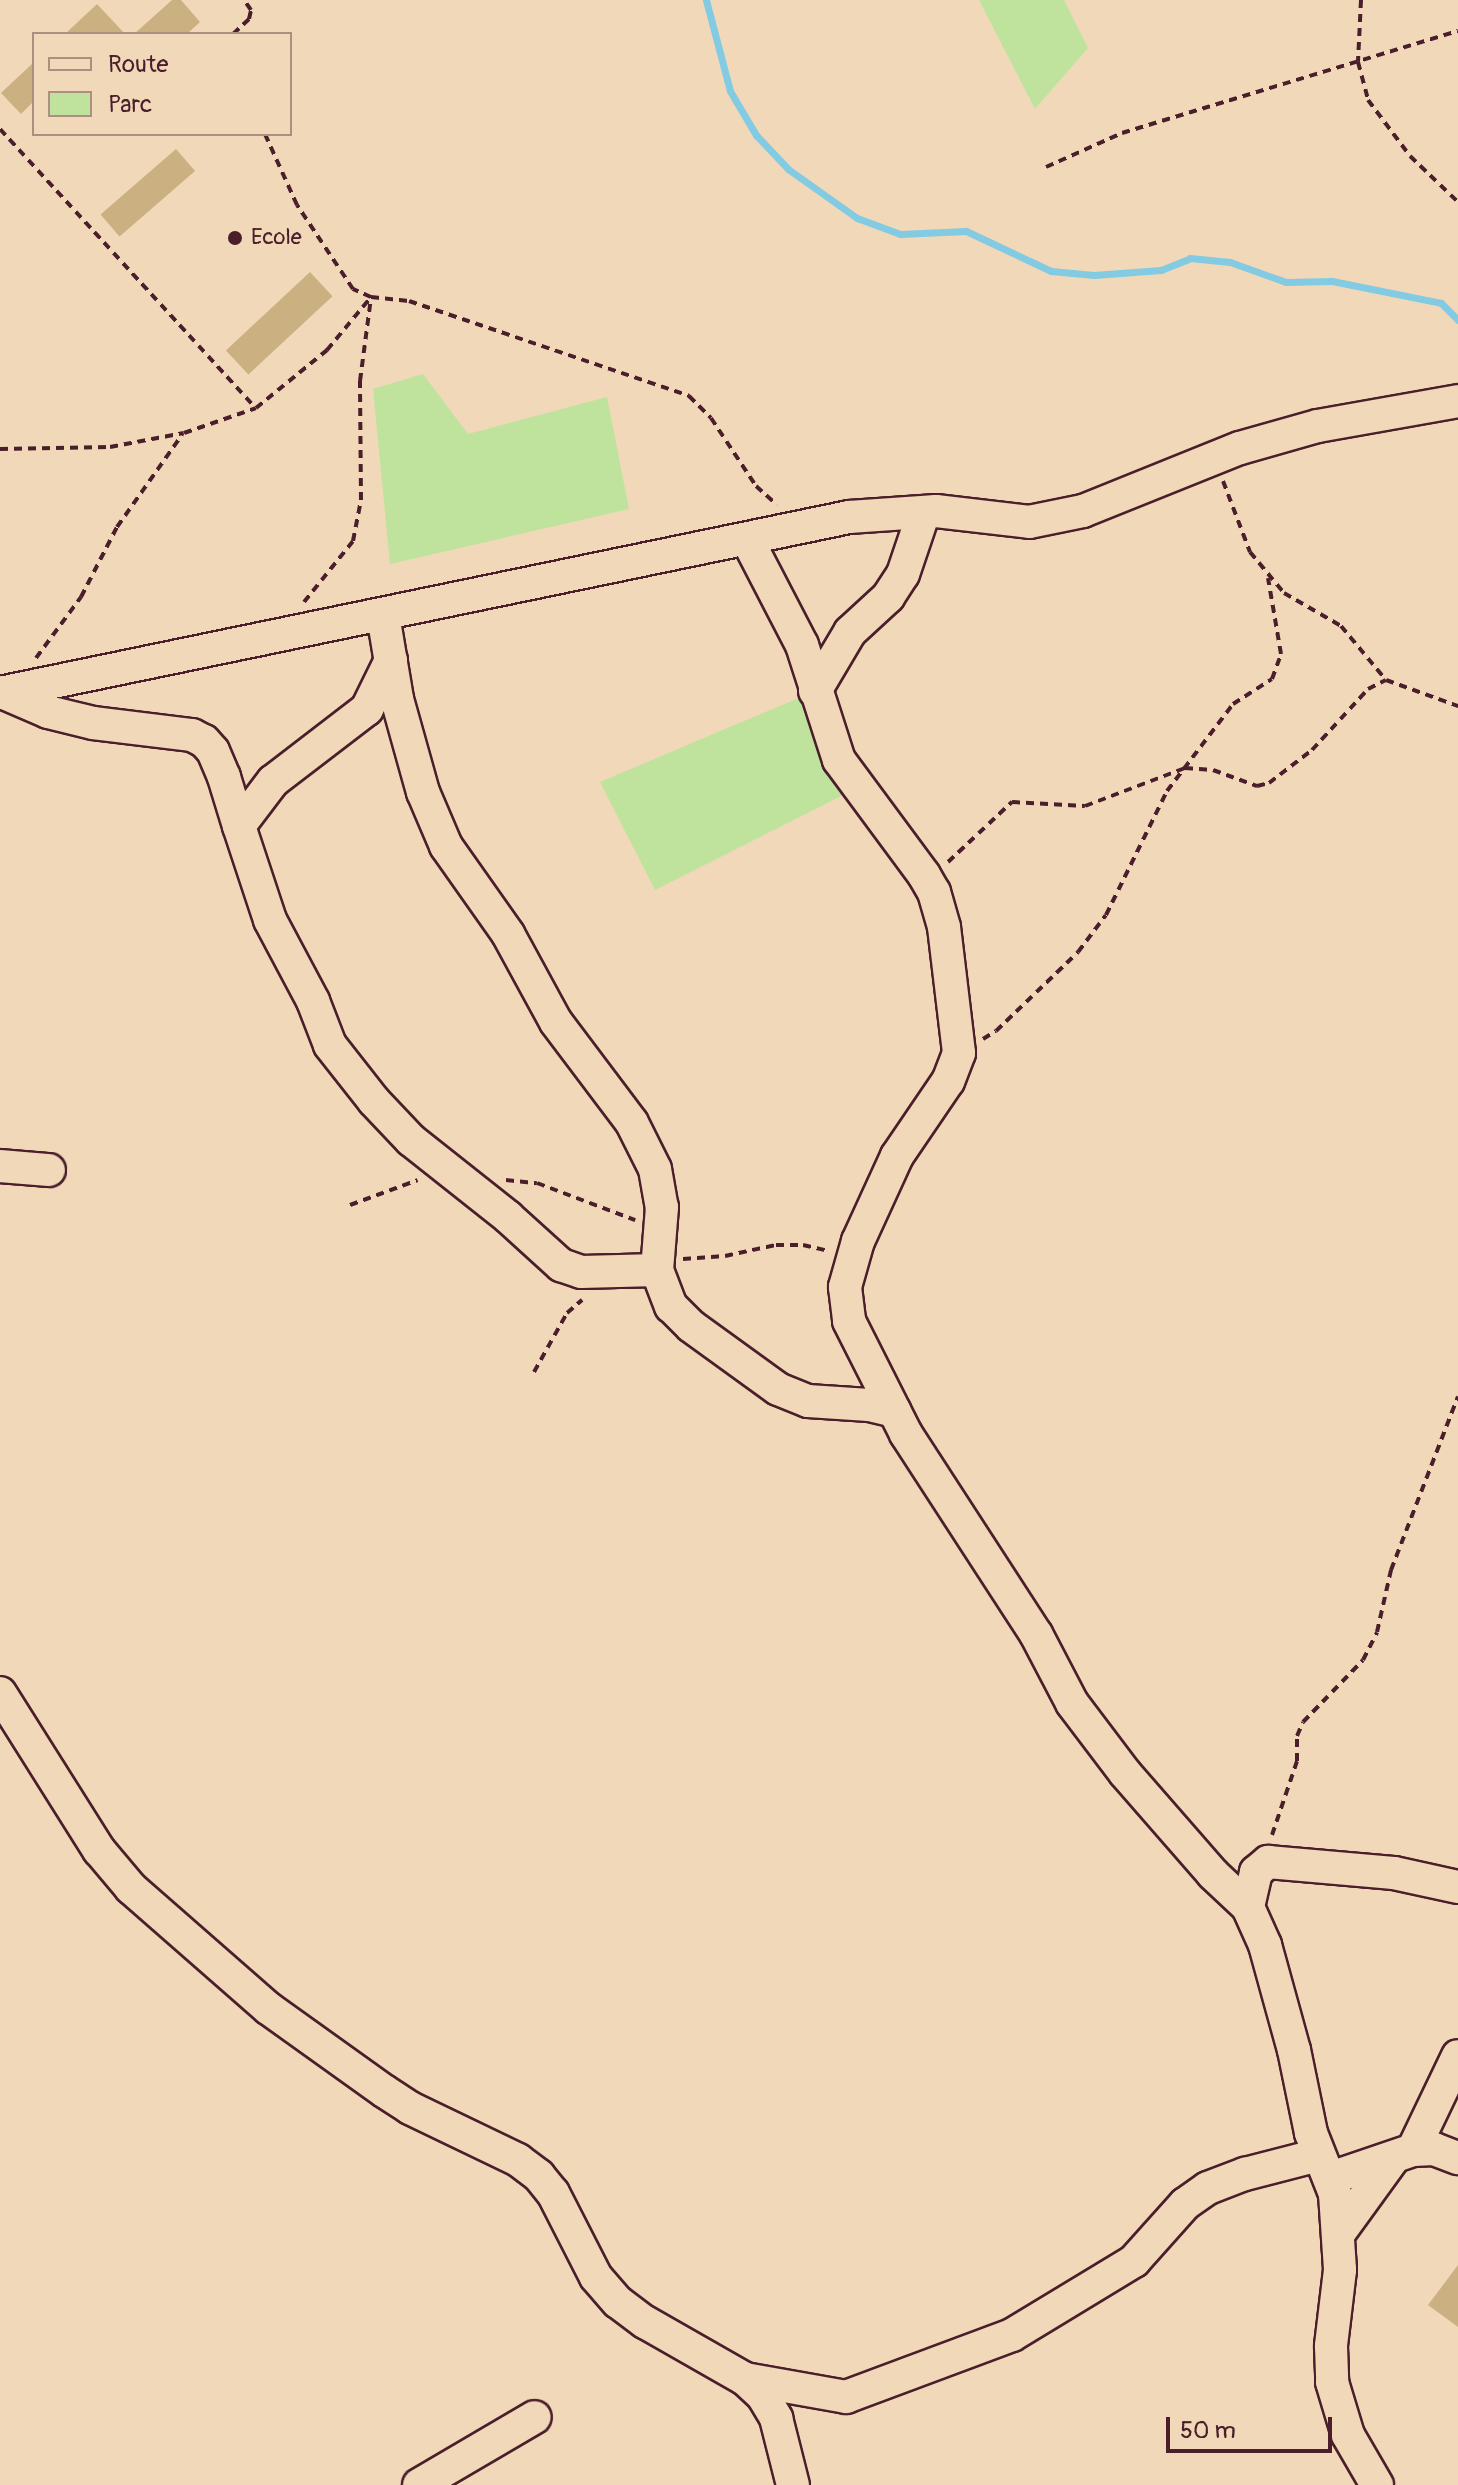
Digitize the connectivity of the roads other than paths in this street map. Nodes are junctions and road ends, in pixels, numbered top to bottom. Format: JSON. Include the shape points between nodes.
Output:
{"nodes":[{"id":1,"x":1458,"y":401,"type":"edge"},
{"id":2,"x":924,"y":512,"type":"junction"},
{"id":3,"x":747,"y":539,"type":"junction"},
{"id":4,"x":383,"y":615,"type":"junction"},
{"id":5,"x":391,"y":660,"type":"junction"},
{"id":6,"x":815,"y":691,"type":"junction"},
{"id":7,"x":1,"y":692,"type":"edge"},
{"id":8,"x":239,"y":826,"type":"junction"},
{"id":9,"x":0,"y":1166,"type":"edge"},
{"id":10,"x":49,"y":1170,"type":"dead end"},
{"id":11,"x":657,"y":1270,"type":"junction"},
{"id":12,"x":894,"y":1411,"type":"junction"},
{"id":13,"x":0,"y":1693,"type":"edge"},
{"id":14,"x":1458,"y":1887,"type":"edge"},
{"id":15,"x":1248,"y":1907,"type":"junction"},
{"id":16,"x":1458,"y":2056,"type":"edge"},
{"id":17,"x":1402,"y":2155,"type":"junction"},
{"id":18,"x":1458,"y":2158,"type":"edge"},
{"id":19,"x":1325,"y":2166,"type":"junction"},
{"id":20,"x":1339,"y":2233,"type":"junction"},
{"id":21,"x":745,"y":2379,"type":"junction"},
{"id":22,"x":535,"y":2417,"type":"dead end"},
{"id":23,"x":419,"y":2485,"type":"edge"},
{"id":24,"x":793,"y":2485,"type":"edge"},
{"id":25,"x":1377,"y":2485,"type":"edge"}],
"edges":[{"from":1,"to":2,"type":"street","via":[[1318,426],[1212,457],[1083,511],[1029,522]]},
{"from":2,"to":3,"type":"street","via":[[849,517]]},
{"from":2,"to":6,"type":"street","via":[[903,574],[888,597],[850,632]]},
{"from":3,"to":4,"type":"street"},
{"from":3,"to":6,"type":"street","via":[[802,645]]},
{"from":4,"to":5,"type":"street"},
{"from":4,"to":7,"type":"street"},
{"from":5,"to":8,"type":"street","via":[[367,709],[273,781]]},
{"from":5,"to":11,"type":"street","via":[[423,792],[446,846],[508,934],[556,1022],[632,1123],[655,1169],[662,1207]]},
{"from":6,"to":12,"type":"street","via":[[839,760],[928,883],[944,927],[959,1053],[948,1081],[897,1156],[858,1241],[845,1287],[849,1321]]},
{"from":7,"to":8,"type":"street","via":[[93,723],[192,735],[204,741],[224,777]]},
{"from":8,"to":11,"type":"street","via":[[270,920],[330,1045],[374,1101],[411,1140],[561,1265],[581,1272]]},
{"from":9,"to":10,"type":"street"},
{"from":11,"to":12,"type":"street","via":[[671,1306],[691,1326],[778,1389],[808,1401]]},
{"from":12,"to":15,"type":"street","via":[[1020,1608],[1072,1703],[1125,1773]]},
{"from":13,"to":21,"type":"street","via":[[99,1850],[131,1888],[268,2008],[384,2091],[539,2176],[596,2277],[618,2302]]},
{"from":14,"to":15,"type":"street","via":[[1386,1872],[1261,1864]]},
{"from":15,"to":19,"type":"street","via":[[1265,1945],[1311,2133]]},
{"from":16,"to":17,"type":"street"},
{"from":17,"to":18,"type":"street","via":[[1434,2149]]},
{"from":17,"to":19,"type":"street"},
{"from":17,"to":20,"type":"street"},
{"from":19,"to":20,"type":"street"},
{"from":19,"to":21,"type":"street","via":[[1245,2174],[1208,2188],[1185,2204],[1134,2261],[998,2340],[846,2397]]},
{"from":20,"to":25,"type":"street","via":[[1332,2382],[1348,2435]]},
{"from":21,"to":24,"type":"street","via":[[776,2418]]},
{"from":22,"to":23,"type":"street"}]}
